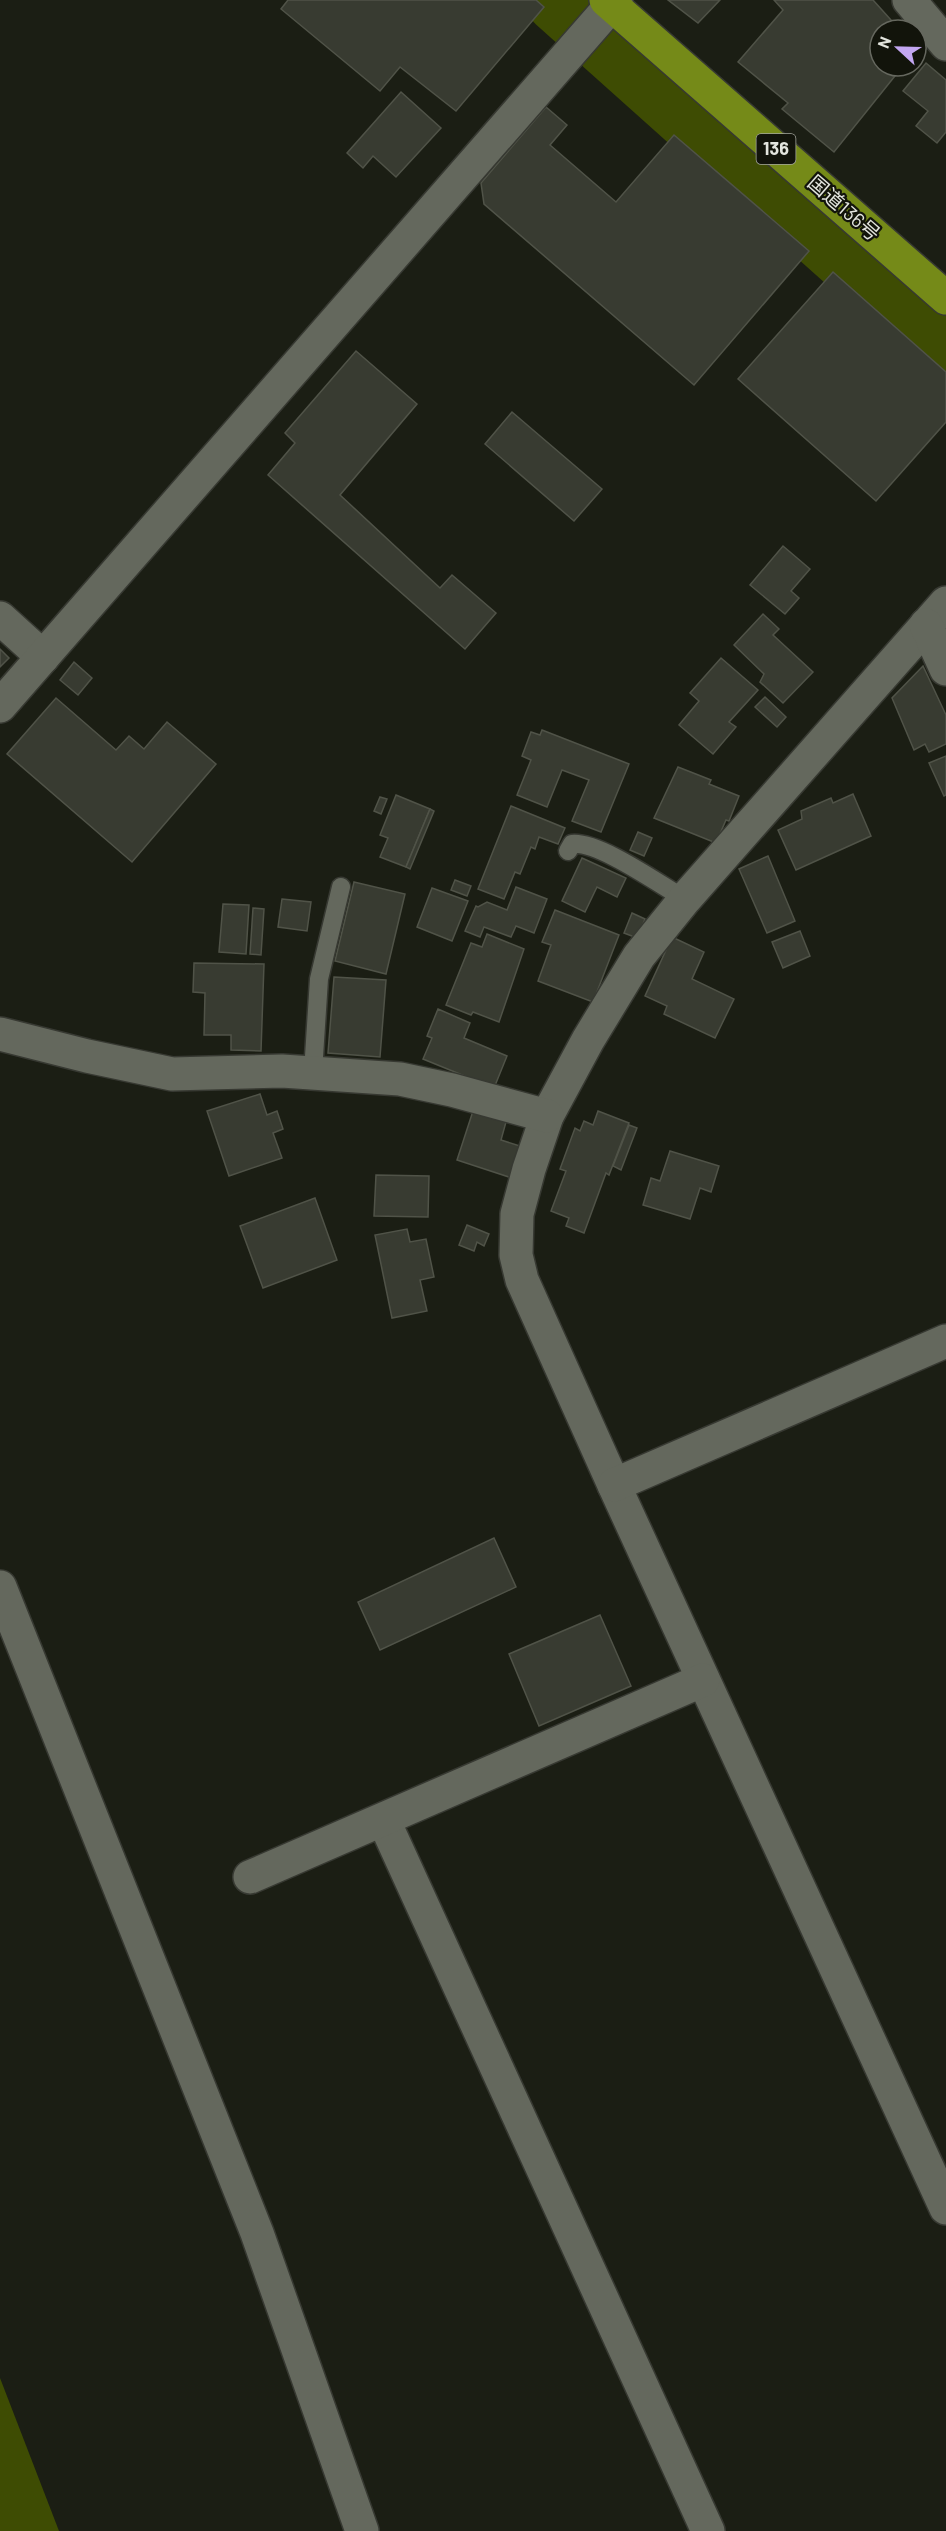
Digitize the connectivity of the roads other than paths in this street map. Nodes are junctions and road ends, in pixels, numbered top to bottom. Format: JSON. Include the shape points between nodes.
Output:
{"nodes":[{"id":1,"x":909,"y":0,"type":"edge"},
{"id":2,"x":611,"y":2,"type":"edge"},
{"id":3,"x":946,"y":44,"type":"edge"},
{"id":4,"x":946,"y":298,"type":"edge"},
{"id":5,"x":936,"y":614,"type":"edge"},
{"id":6,"x":0,"y":618,"type":"edge"},
{"id":7,"x":43,"y":657,"type":"junction"},
{"id":8,"x":946,"y":669,"type":"edge"},
{"id":9,"x":0,"y":706,"type":"edge"},
{"id":10,"x":568,"y":851,"type":"dead end"},
{"id":11,"x":341,"y":887,"type":"dead end"},
{"id":12,"x":685,"y":900,"type":"junction"},
{"id":13,"x":0,"y":1034,"type":"edge"},
{"id":14,"x":314,"y":1072,"type":"junction"},
{"id":15,"x":547,"y":1116,"type":"junction"},
{"id":16,"x":946,"y":1341,"type":"edge"},
{"id":17,"x":614,"y":1485,"type":"junction"},
{"id":18,"x":0,"y":1587,"type":"edge"},
{"id":19,"x":703,"y":1680,"type":"junction"},
{"id":20,"x":384,"y":1821,"type":"junction"},
{"id":21,"x":250,"y":1877,"type":"dead end"},
{"id":22,"x":946,"y":2208,"type":"edge"},
{"id":23,"x":362,"y":2531,"type":"edge"},
{"id":24,"x":708,"y":2531,"type":"edge"}],
"edges":[{"from":1,"to":3,"type":"street"},
{"from":2,"to":4,"type":"highway","name":"国道136号","number":"136"},
{"from":2,"to":7,"type":"street"},
{"from":5,"to":8,"type":"street"},
{"from":5,"to":12,"type":"street"},
{"from":6,"to":7,"type":"street"},
{"from":7,"to":9,"type":"street"},
{"from":10,"to":12,"type":"lane","via":[[572,844],[580,843],[606,852]]},
{"from":11,"to":14,"type":"lane","via":[[319,979]]},
{"from":12,"to":15,"type":"street","via":[[639,956]]},
{"from":13,"to":14,"type":"street","via":[[172,1074]]},
{"from":14,"to":15,"type":"street","via":[[400,1079]]},
{"from":15,"to":17,"type":"street","via":[[517,1214],[516,1255],[522,1280]]},
{"from":16,"to":17,"type":"street"},
{"from":17,"to":19,"type":"street"},
{"from":18,"to":23,"type":"street","via":[[257,2233]]},
{"from":19,"to":20,"type":"street"},
{"from":19,"to":22,"type":"street"},
{"from":20,"to":21,"type":"street"},
{"from":20,"to":24,"type":"street"}]}
